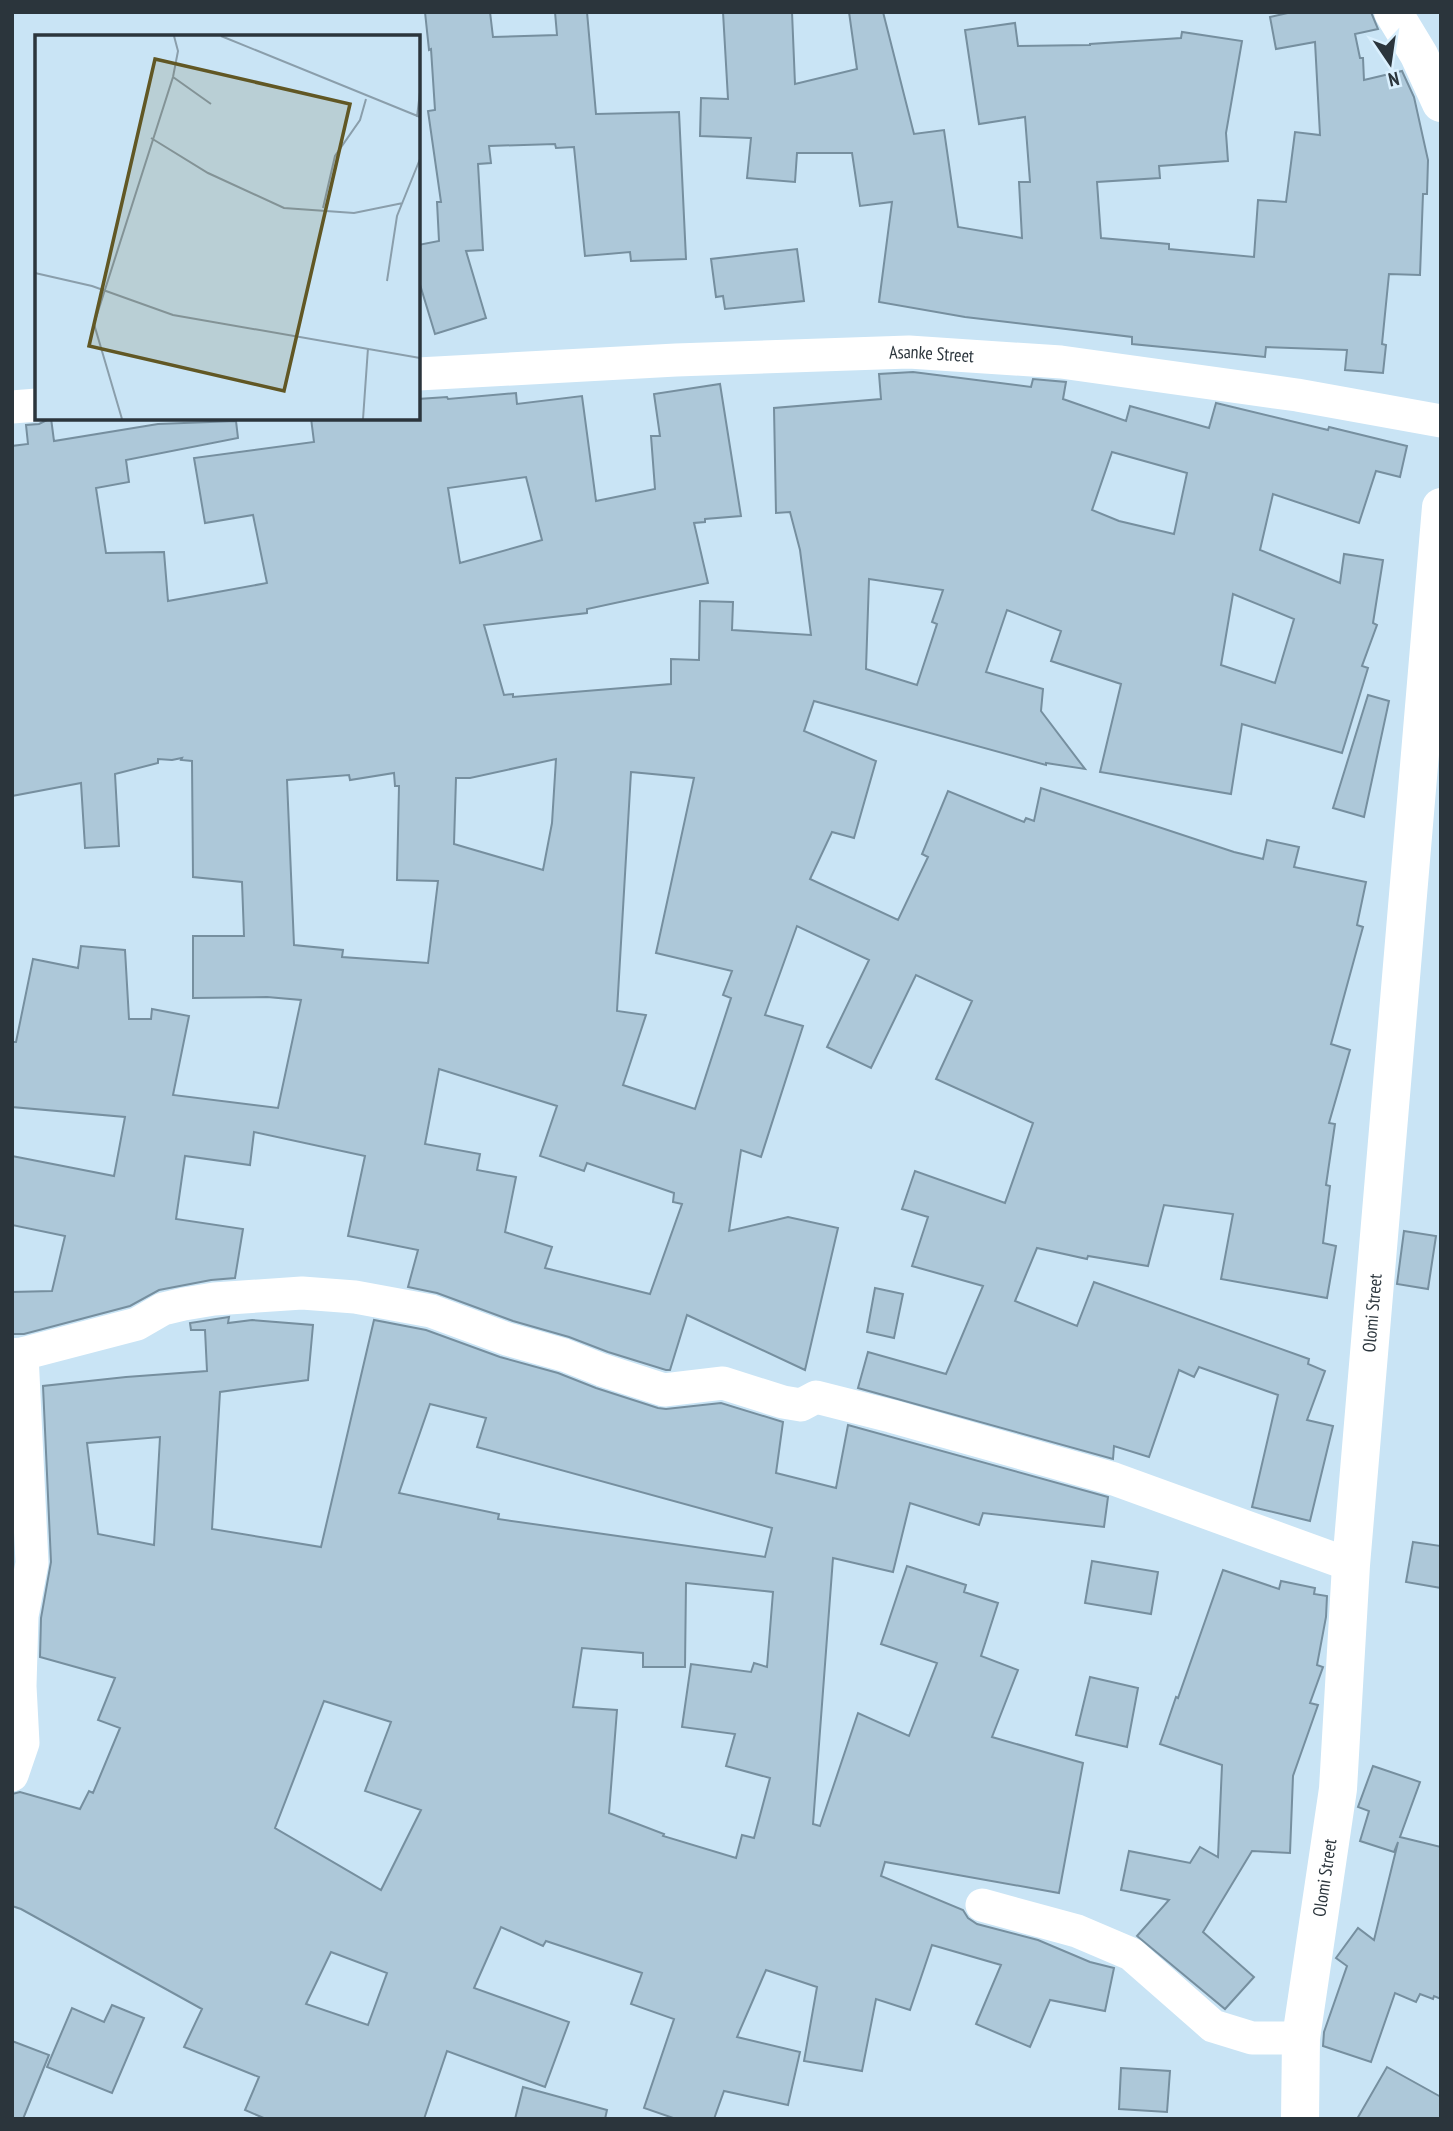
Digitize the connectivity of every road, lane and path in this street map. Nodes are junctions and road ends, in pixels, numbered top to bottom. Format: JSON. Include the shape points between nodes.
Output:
{"nodes":[{"id":1,"x":1393,"y":12,"type":"edge"},
{"id":2,"x":1441,"y":103,"type":"edge"},
{"id":3,"x":420,"y":374,"type":"edge"},
{"id":4,"x":35,"y":405,"type":"edge"},
{"id":5,"x":12,"y":407,"type":"edge"},
{"id":6,"x":1441,"y":421,"type":"edge"},
{"id":7,"x":1441,"y":507,"type":"edge"},
{"id":8,"x":17,"y":1354,"type":"edge"},
{"id":9,"x":1351,"y":1565,"type":"junction"},
{"id":10,"x":12,"y":1775,"type":"edge"},
{"id":11,"x":982,"y":1905,"type":"dead end"},
{"id":12,"x":1301,"y":2038,"type":"junction"},
{"id":13,"x":1300,"y":2119,"type":"edge"}],
"edges":[{"from":1,"to":2,"type":"main road"},
{"from":3,"to":6,"type":"street","name":"Asanke Street","via":[[909,352],[1061,362],[1297,395]]},
{"from":4,"to":5,"type":"street"},
{"from":7,"to":9,"type":"main road","name":"Olomi Street"},
{"from":8,"to":9,"type":"street","via":[[137,1324],[163,1309],[214,1299],[302,1293],[355,1297],[431,1311],[664,1390],[723,1383],[783,1402],[801,1405],[816,1397],[891,1416],[1114,1479]]},
{"from":8,"to":10,"type":"street","via":[[32,1563],[22,1616],[23,1743]]},
{"from":9,"to":12,"type":"main road","name":"Olomi Street","via":[[1338,1789]]},
{"from":11,"to":12,"type":"street","via":[[1077,1931],[1131,1954],[1213,2026],[1252,2038]]},
{"from":12,"to":13,"type":"main road","name":"Olomi Street"}]}
